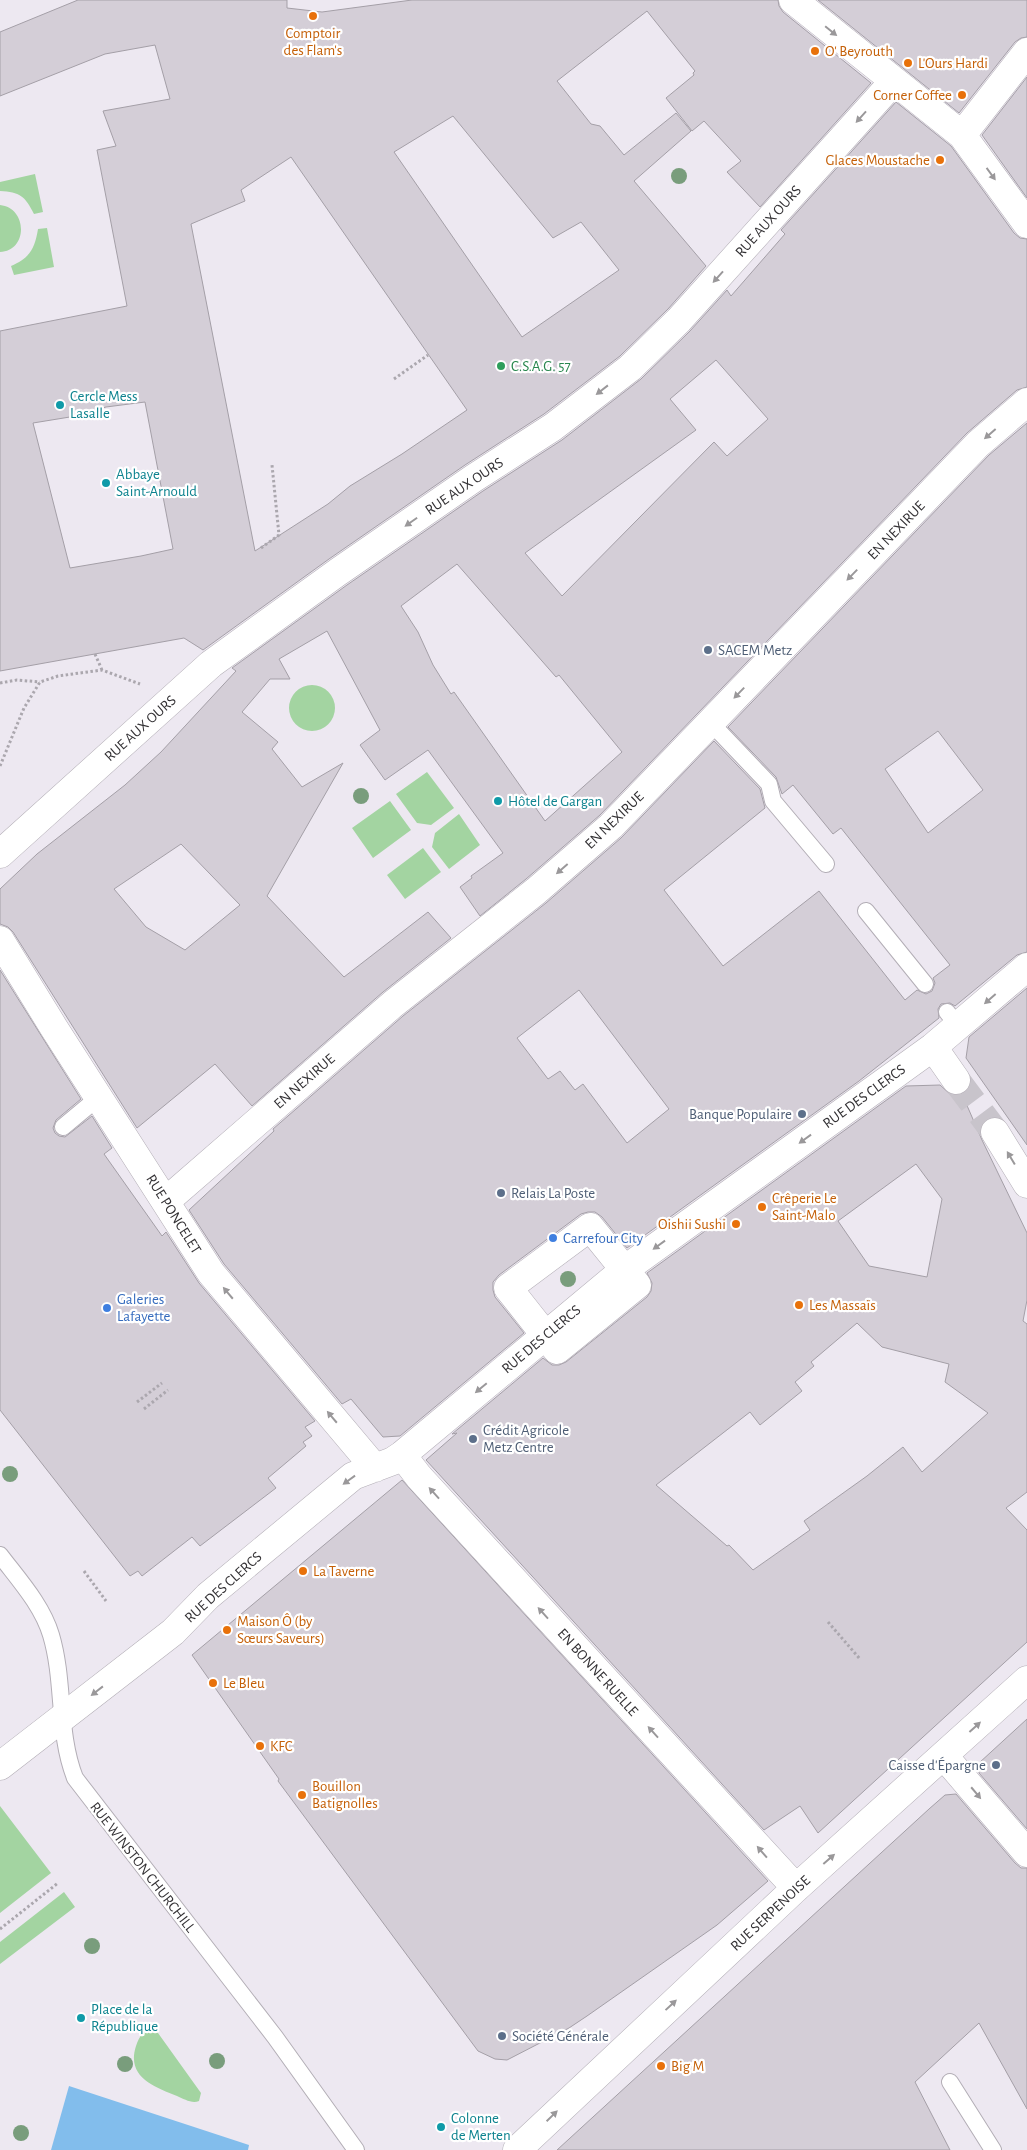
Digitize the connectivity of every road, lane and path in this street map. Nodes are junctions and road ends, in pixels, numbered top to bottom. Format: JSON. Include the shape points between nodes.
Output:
{"nodes":[{"id":1,"x":794,"y":0,"type":"edge"},
{"id":2,"x":1027,"y":52,"type":"edge"},
{"id":3,"x":894,"y":81,"type":"junction"},
{"id":4,"x":962,"y":135,"type":"junction"},
{"id":5,"x":1027,"y":224,"type":"edge"},
{"id":6,"x":428,"y":355,"type":"dead end"},
{"id":7,"x":394,"y":379,"type":"dead end"},
{"id":8,"x":1027,"y":402,"type":"edge"},
{"id":9,"x":272,"y":465,"type":"dead end"},
{"id":10,"x":261,"y":548,"type":"dead end"},
{"id":11,"x":95,"y":654,"type":"dead end"},
{"id":12,"x":102,"y":670,"type":"junction"},
{"id":13,"x":0,"y":682,"type":"edge"},
{"id":14,"x":40,"y":682,"type":"junction"},
{"id":15,"x":144,"y":686,"type":"dead end"},
{"id":16,"x":711,"y":722,"type":"junction"},
{"id":17,"x":0,"y":766,"type":"edge"},
{"id":18,"x":0,"y":854,"type":"edge"},
{"id":19,"x":826,"y":864,"type":"dead end"},
{"id":20,"x":866,"y":911,"type":"dead end"},
{"id":21,"x":0,"y":940,"type":"edge"},
{"id":22,"x":1027,"y":967,"type":"edge"},
{"id":23,"x":925,"y":984,"type":"dead end"},
{"id":24,"x":933,"y":1047,"type":"junction"},
{"id":25,"x":956,"y":1080,"type":"tunnel mouth"},
{"id":26,"x":99,"y":1097,"type":"junction"},
{"id":27,"x":63,"y":1127,"type":"dead end"},
{"id":28,"x":996,"y":1132,"type":"tunnel mouth"},
{"id":29,"x":1027,"y":1184,"type":"edge"},
{"id":30,"x":166,"y":1201,"type":"junction"},
{"id":31,"x":624,"y":1270,"type":"junction"},
{"id":32,"x":546,"y":1335,"type":"junction"},
{"id":33,"x":162,"y":1383,"type":"dead end"},
{"id":34,"x":168,"y":1390,"type":"dead end"},
{"id":35,"x":137,"y":1402,"type":"dead end"},
{"id":36,"x":144,"y":1409,"type":"dead end"},
{"id":37,"x":402,"y":1455,"type":"junction"},
{"id":38,"x":375,"y":1468,"type":"junction"},
{"id":39,"x":0,"y":1555,"type":"edge"},
{"id":40,"x":84,"y":1571,"type":"dead end"},
{"id":41,"x":106,"y":1601,"type":"dead end"},
{"id":42,"x":828,"y":1622,"type":"dead end"},
{"id":43,"x":860,"y":1659,"type":"dead end"},
{"id":44,"x":1027,"y":1680,"type":"edge"},
{"id":45,"x":62,"y":1719,"type":"junction"},
{"id":46,"x":944,"y":1756,"type":"junction"},
{"id":47,"x":0,"y":1766,"type":"edge"},
{"id":48,"x":1027,"y":1853,"type":"edge"},
{"id":49,"x":58,"y":1883,"type":"dead end"},
{"id":50,"x":796,"y":1888,"type":"junction"},
{"id":51,"x":0,"y":1929,"type":"edge"},
{"id":52,"x":950,"y":2082,"type":"dead end"},
{"id":53,"x":356,"y":2150,"type":"edge"},
{"id":54,"x":517,"y":2150,"type":"edge"},
{"id":55,"x":993,"y":2150,"type":"edge"}],
"edges":[{"from":1,"to":3,"type":"street","one_way":true},
{"from":2,"to":4,"type":"street"},
{"from":3,"to":4,"type":"street"},
{"from":3,"to":18,"type":"street","name":"RUE AUX OURS","one_way":true,"via":[[679,320],[630,368],[553,427],[338,572],[211,664]]},
{"from":4,"to":5,"type":"street","one_way":true},
{"from":6,"to":7,"type":"path"},
{"from":8,"to":16,"type":"street","name":"EN NEXIRUE","one_way":true,"via":[[978,444]]},
{"from":9,"to":10,"type":"path","via":[[279,535]]},
{"from":11,"to":12,"type":"path"},
{"from":12,"to":14,"type":"path"},
{"from":12,"to":15,"type":"path"},
{"from":13,"to":14,"type":"path"},
{"from":14,"to":17,"type":"path","via":[[24,708]]},
{"from":16,"to":19,"type":"lane","via":[[769,784],[773,801]]},
{"from":16,"to":30,"type":"street","name":"EN NEXIRUE","one_way":true,"via":[[611,826],[536,891],[393,1004]]},
{"from":20,"to":23,"type":"lane"},
{"from":21,"to":26,"type":"street","name":"RUE PONCELET"},
{"from":22,"to":24,"type":"street","name":"RUE DES CLERCS","one_way":true,"via":[[953,1019]]},
{"from":24,"to":25,"type":"street"},
{"from":24,"to":31,"type":"street","name":"RUE DES CLERCS","one_way":true},
{"from":26,"to":27,"type":"lane"},
{"from":26,"to":30,"type":"street","name":"RUE PONCELET"},
{"from":29,"to":28,"type":"street","one_way":true},
{"from":38,"to":30,"type":"street","name":"RUE PONCELET","one_way":true,"via":[[211,1273]]},
{"from":31,"to":32,"type":"street","via":[[637,1285],[630,1291],[557,1350]]},
{"from":31,"to":32,"type":"street","via":[[590,1227],[508,1288]]},
{"from":32,"to":37,"type":"street","name":"RUE DES CLERCS","one_way":true},
{"from":33,"to":35,"type":"path"},
{"from":34,"to":36,"type":"path"},
{"from":37,"to":38,"type":"street","name":"RUE DES CLERCS"},
{"from":50,"to":37,"type":"street","name":"EN BONNE RUELLE","one_way":true},
{"from":38,"to":45,"type":"street","name":"RUE DES CLERCS","one_way":true,"via":[[353,1476],[208,1596],[173,1632]]},
{"from":39,"to":45,"type":"lane","name":"RUE WINSTON CHURCHILL","via":[[33,1598],[51,1634]]},
{"from":40,"to":41,"type":"path"},
{"from":42,"to":43,"type":"path"},
{"from":46,"to":44,"type":"street","name":"RUE SERPENOISE","one_way":true},
{"from":45,"to":47,"type":"street","name":"RUE DES CLERCS"},
{"from":45,"to":53,"type":"lane","name":"RUE WINSTON CHURCHILL","via":[[69,1762],[81,1786],[275,2037]]},
{"from":46,"to":48,"type":"street","one_way":true},
{"from":50,"to":46,"type":"street","name":"RUE SERPENOISE","one_way":true},
{"from":49,"to":51,"type":"path"},
{"from":54,"to":50,"type":"street","name":"RUE SERPENOISE","one_way":true},
{"from":52,"to":55,"type":"lane"}]}
